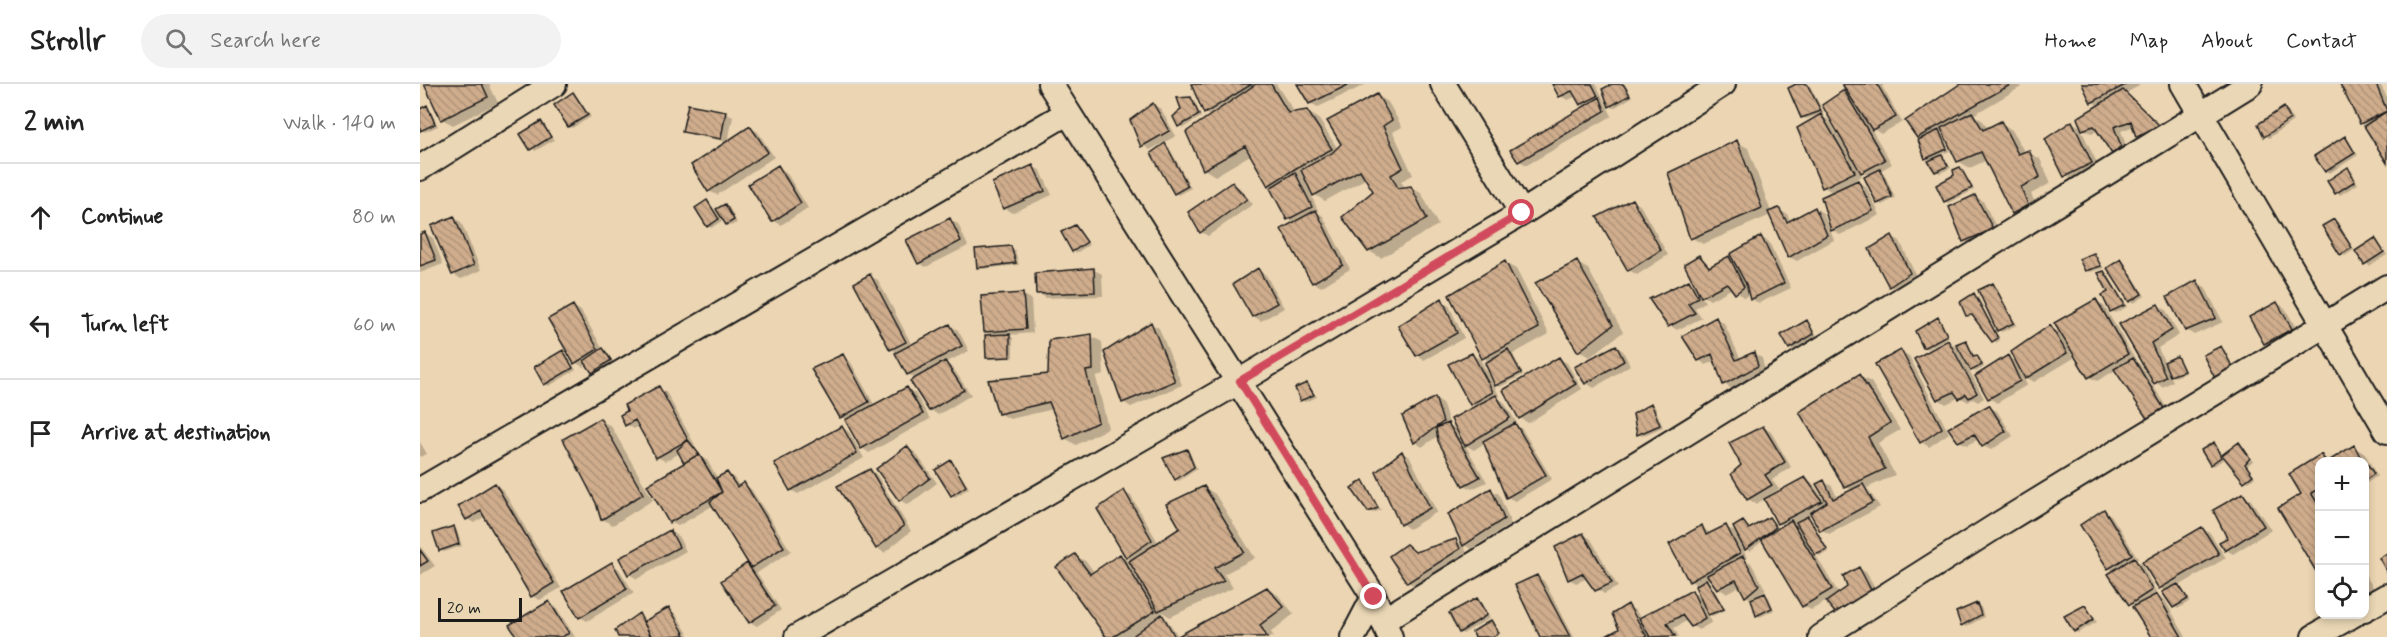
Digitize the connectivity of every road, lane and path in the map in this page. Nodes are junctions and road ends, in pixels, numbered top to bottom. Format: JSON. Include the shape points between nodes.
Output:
{"nodes":[{"id":1,"x":554,"y":84,"type":"edge"},
{"id":2,"x":1050,"y":84,"type":"edge"},
{"id":3,"x":1443,"y":84,"type":"edge"},
{"id":4,"x":1724,"y":84,"type":"edge"},
{"id":5,"x":2183,"y":84,"type":"edge"},
{"id":6,"x":2250,"y":84,"type":"edge"},
{"id":7,"x":1067,"y":113,"type":"junction"},
{"id":8,"x":2201,"y":114,"type":"junction"},
{"id":9,"x":420,"y":168,"type":"edge"},
{"id":10,"x":1522,"y":213,"type":"junction"},
{"id":11,"x":2387,"y":287,"type":"edge"},
{"id":12,"x":2325,"y":323,"type":"junction"},
{"id":13,"x":1240,"y":381,"type":"junction"},
{"id":14,"x":2387,"y":431,"type":"edge"},
{"id":15,"x":420,"y":490,"type":"edge"},
{"id":16,"x":2387,"y":596,"type":"edge"},
{"id":17,"x":1374,"y":597,"type":"junction"},
{"id":18,"x":2369,"y":606,"type":"edge"},
{"id":19,"x":2347,"y":619,"type":"edge"},
{"id":20,"x":1387,"y":629,"type":"edge"},
{"id":21,"x":798,"y":637,"type":"edge"},
{"id":22,"x":1353,"y":637,"type":"edge"},
{"id":23,"x":1821,"y":637,"type":"edge"},
{"id":24,"x":2314,"y":637,"type":"edge"}],
"edges":[{"from":1,"to":9,"type":"street"},
{"from":2,"to":7,"type":"street"},
{"from":3,"to":10,"type":"street"},
{"from":4,"to":10,"type":"street"},
{"from":5,"to":8,"type":"street"},
{"from":6,"to":8,"type":"street"},
{"from":7,"to":13,"type":"street"},
{"from":7,"to":15,"type":"street"},
{"from":8,"to":12,"type":"street"},
{"from":8,"to":20,"type":"street"},
{"from":10,"to":13,"type":"street"},
{"from":11,"to":12,"type":"street"},
{"from":12,"to":14,"type":"street"},
{"from":12,"to":23,"type":"street"},
{"from":13,"to":17,"type":"street"},
{"from":13,"to":21,"type":"street"},
{"from":16,"to":18,"type":"street"},
{"from":17,"to":20,"type":"street"},
{"from":17,"to":22,"type":"street"},
{"from":19,"to":24,"type":"street"}]}
